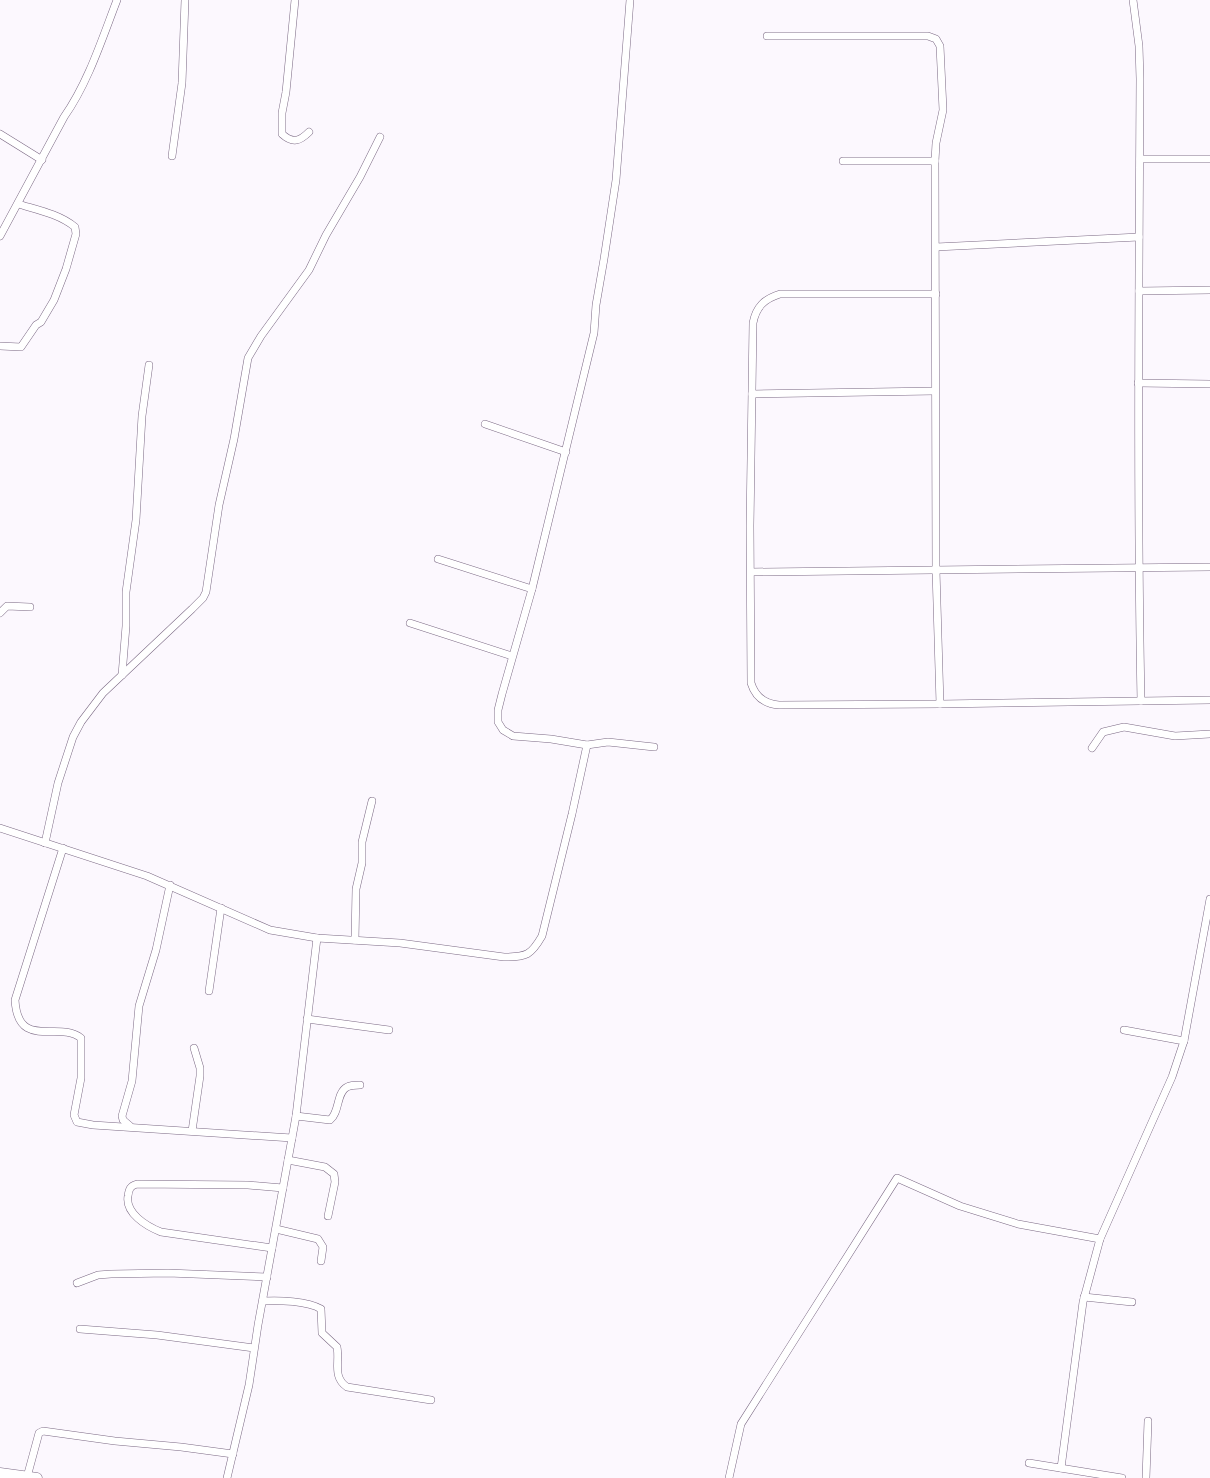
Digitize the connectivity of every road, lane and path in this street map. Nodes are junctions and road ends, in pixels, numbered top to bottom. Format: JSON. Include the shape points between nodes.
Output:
{"nodes":[{"id":1,"x":117,"y":0,"type":"edge"},
{"id":2,"x":185,"y":0,"type":"edge"},
{"id":3,"x":295,"y":0,"type":"edge"},
{"id":4,"x":630,"y":0,"type":"edge"},
{"id":5,"x":1133,"y":0,"type":"edge"},
{"id":6,"x":767,"y":36,"type":"dead end"},
{"id":7,"x":309,"y":132,"type":"dead end"},
{"id":8,"x":0,"y":134,"type":"edge"},
{"id":9,"x":380,"y":138,"type":"dead end"},
{"id":10,"x":172,"y":156,"type":"dead end"},
{"id":11,"x":1140,"y":159,"type":"junction"},
{"id":12,"x":1210,"y":159,"type":"edge"},
{"id":13,"x":42,"y":160,"type":"junction"},
{"id":14,"x":843,"y":161,"type":"dead end"},
{"id":15,"x":935,"y":161,"type":"junction"},
{"id":16,"x":18,"y":204,"type":"junction"},
{"id":17,"x":0,"y":236,"type":"edge"},
{"id":18,"x":1139,"y":237,"type":"junction"},
{"id":19,"x":936,"y":246,"type":"junction"},
{"id":20,"x":1210,"y":290,"type":"edge"},
{"id":21,"x":1139,"y":291,"type":"junction"},
{"id":22,"x":936,"y":294,"type":"junction"},
{"id":23,"x":0,"y":346,"type":"edge"},
{"id":24,"x":149,"y":365,"type":"dead end"},
{"id":25,"x":1138,"y":383,"type":"junction"},
{"id":26,"x":1210,"y":384,"type":"edge"},
{"id":27,"x":936,"y":391,"type":"junction"},
{"id":28,"x":752,"y":394,"type":"junction"},
{"id":29,"x":485,"y":424,"type":"dead end"},
{"id":30,"x":566,"y":452,"type":"junction"},
{"id":31,"x":438,"y":559,"type":"dead end"},
{"id":32,"x":1210,"y":567,"type":"edge"},
{"id":33,"x":1138,"y":568,"type":"junction"},
{"id":34,"x":936,"y":570,"type":"junction"},
{"id":35,"x":751,"y":572,"type":"junction"},
{"id":36,"x":532,"y":589,"type":"junction"},
{"id":37,"x":30,"y":607,"type":"dead end"},
{"id":38,"x":0,"y":613,"type":"edge"},
{"id":39,"x":410,"y":623,"type":"dead end"},
{"id":40,"x":512,"y":656,"type":"junction"},
{"id":41,"x":122,"y":675,"type":"junction"},
{"id":42,"x":1210,"y":700,"type":"edge"},
{"id":43,"x":1141,"y":701,"type":"junction"},
{"id":44,"x":940,"y":704,"type":"junction"},
{"id":45,"x":1210,"y":734,"type":"edge"},
{"id":46,"x":587,"y":745,"type":"junction"},
{"id":47,"x":654,"y":747,"type":"dead end"},
{"id":48,"x":1092,"y":748,"type":"dead end"},
{"id":49,"x":372,"y":801,"type":"dead end"},
{"id":50,"x":0,"y":828,"type":"edge"},
{"id":51,"x":45,"y":843,"type":"junction"},
{"id":52,"x":63,"y":848,"type":"junction"},
{"id":53,"x":170,"y":885,"type":"junction"},
{"id":54,"x":1210,"y":899,"type":"edge"},
{"id":55,"x":221,"y":908,"type":"junction"},
{"id":56,"x":317,"y":938,"type":"junction"},
{"id":57,"x":355,"y":940,"type":"junction"},
{"id":58,"x":209,"y":991,"type":"dead end"},
{"id":59,"x":307,"y":1019,"type":"junction"},
{"id":60,"x":389,"y":1030,"type":"dead end"},
{"id":61,"x":1124,"y":1030,"type":"dead end"},
{"id":62,"x":1184,"y":1041,"type":"junction"},
{"id":63,"x":194,"y":1048,"type":"dead end"},
{"id":64,"x":360,"y":1085,"type":"dead end"},
{"id":65,"x":296,"y":1116,"type":"junction"},
{"id":66,"x":130,"y":1127,"type":"junction"},
{"id":67,"x":192,"y":1131,"type":"junction"},
{"id":68,"x":292,"y":1138,"type":"junction"},
{"id":69,"x":288,"y":1160,"type":"junction"},
{"id":70,"x":283,"y":1188,"type":"junction"},
{"id":71,"x":328,"y":1216,"type":"dead end"},
{"id":72,"x":276,"y":1229,"type":"junction"},
{"id":73,"x":1100,"y":1239,"type":"junction"},
{"id":74,"x":272,"y":1248,"type":"junction"},
{"id":75,"x":321,"y":1261,"type":"dead end"},
{"id":76,"x":267,"y":1277,"type":"junction"},
{"id":77,"x":77,"y":1282,"type":"dead end"},
{"id":78,"x":1084,"y":1297,"type":"junction"},
{"id":79,"x":263,"y":1300,"type":"junction"},
{"id":80,"x":1132,"y":1302,"type":"dead end"},
{"id":81,"x":80,"y":1330,"type":"dead end"},
{"id":82,"x":254,"y":1348,"type":"junction"},
{"id":83,"x":431,"y":1400,"type":"dead end"},
{"id":84,"x":1148,"y":1421,"type":"dead end"},
{"id":85,"x":233,"y":1454,"type":"junction"},
{"id":86,"x":1029,"y":1463,"type":"dead end"},
{"id":87,"x":1063,"y":1469,"type":"junction"},
{"id":88,"x":0,"y":1473,"type":"edge"},
{"id":89,"x":32,"y":1477,"type":"edge"},
{"id":90,"x":1066,"y":1477,"type":"edge"},
{"id":91,"x":227,"y":1478,"type":"edge"},
{"id":92,"x":728,"y":1478,"type":"edge"},
{"id":93,"x":1122,"y":1478,"type":"edge"},
{"id":94,"x":1146,"y":1478,"type":"edge"}],
"edges":[{"from":1,"to":13,"type":"street","via":[[92,63]]},
{"from":2,"to":10,"type":"street","via":[[182,83]]},
{"from":3,"to":7,"type":"street","via":[[282,134],[295,141]]},
{"from":4,"to":30,"type":"street","via":[[616,180],[594,333]]},
{"from":5,"to":11,"type":"street","via":[[1139,46]]},
{"from":6,"to":15,"type":"street","via":[[928,36],[936,39],[944,101]]},
{"from":8,"to":13,"type":"street"},
{"from":9,"to":41,"type":"street","via":[[308,270],[248,358],[219,505],[206,592]]},
{"from":11,"to":12,"type":"street"},
{"from":11,"to":18,"type":"street"},
{"from":13,"to":16,"type":"street"},
{"from":14,"to":15,"type":"street"},
{"from":15,"to":19,"type":"street"},
{"from":16,"to":17,"type":"street"},
{"from":16,"to":23,"type":"street","via":[[70,223],[76,234],[54,300],[41,322],[21,346]]},
{"from":18,"to":19,"type":"street"},
{"from":18,"to":21,"type":"street"},
{"from":19,"to":22,"type":"street"},
{"from":20,"to":21,"type":"street"},
{"from":21,"to":25,"type":"street"},
{"from":22,"to":27,"type":"street"},
{"from":22,"to":28,"type":"street","via":[[780,294],[772,297],[758,307],[754,315]]},
{"from":24,"to":41,"type":"street","via":[[142,416],[136,520],[126,592]]},
{"from":25,"to":26,"type":"street"},
{"from":25,"to":33,"type":"street"},
{"from":27,"to":28,"type":"street"},
{"from":27,"to":34,"type":"street"},
{"from":28,"to":35,"type":"street"},
{"from":29,"to":30,"type":"street"},
{"from":30,"to":36,"type":"street"},
{"from":31,"to":36,"type":"street"},
{"from":32,"to":33,"type":"street"},
{"from":33,"to":34,"type":"street"},
{"from":33,"to":43,"type":"street"},
{"from":34,"to":35,"type":"street"},
{"from":34,"to":44,"type":"street"},
{"from":35,"to":44,"type":"street","via":[[751,683],[761,699],[779,705]]},
{"from":36,"to":40,"type":"street"},
{"from":37,"to":38,"type":"street","via":[[7,606]]},
{"from":39,"to":40,"type":"street"},
{"from":40,"to":46,"type":"street","via":[[498,710],[498,722],[504,730],[513,736]]},
{"from":41,"to":51,"type":"street","via":[[98,700],[73,737],[58,783]]},
{"from":42,"to":43,"type":"street"},
{"from":43,"to":44,"type":"street"},
{"from":45,"to":48,"type":"street","via":[[1175,736],[1124,727],[1103,732]]},
{"from":46,"to":47,"type":"street","via":[[608,742]]},
{"from":46,"to":57,"type":"street","via":[[542,936],[534,949],[522,957],[504,957]]},
{"from":49,"to":57,"type":"street","via":[[365,825],[356,889]]},
{"from":50,"to":51,"type":"street"},
{"from":51,"to":52,"type":"street"},
{"from":52,"to":53,"type":"street"},
{"from":52,"to":66,"type":"street","via":[[15,1007],[24,1025],[39,1032],[76,1034],[81,1038],[81,1078],[74,1115],[77,1122]]},
{"from":53,"to":55,"type":"street"},
{"from":53,"to":66,"type":"street","via":[[156,950],[139,1006],[132,1081],[122,1116]]},
{"from":54,"to":62,"type":"street"},
{"from":55,"to":56,"type":"street","via":[[270,930]]},
{"from":55,"to":58,"type":"street"},
{"from":56,"to":57,"type":"street"},
{"from":56,"to":59,"type":"street"},
{"from":59,"to":60,"type":"street"},
{"from":59,"to":65,"type":"street"},
{"from":61,"to":62,"type":"street"},
{"from":62,"to":73,"type":"street","via":[[1172,1077]]},
{"from":63,"to":67,"type":"street","via":[[200,1076]]},
{"from":64,"to":65,"type":"street","via":[[343,1091],[335,1116],[330,1120]]},
{"from":65,"to":68,"type":"street"},
{"from":66,"to":67,"type":"street"},
{"from":67,"to":68,"type":"street"},
{"from":68,"to":69,"type":"street"},
{"from":69,"to":70,"type":"street"},
{"from":69,"to":71,"type":"street","via":[[325,1168],[334,1174]]},
{"from":70,"to":72,"type":"street"},
{"from":70,"to":74,"type":"street","via":[[136,1184],[129,1189],[129,1210],[161,1232]]},
{"from":72,"to":74,"type":"street"},
{"from":72,"to":75,"type":"street","via":[[318,1239],[323,1247]]},
{"from":73,"to":78,"type":"street"},
{"from":73,"to":92,"type":"street","via":[[1018,1224],[960,1206],[897,1178],[741,1424]]},
{"from":74,"to":76,"type":"street"},
{"from":76,"to":77,"type":"street","via":[[111,1274]]},
{"from":76,"to":79,"type":"street"},
{"from":78,"to":80,"type":"street"},
{"from":78,"to":87,"type":"street"},
{"from":79,"to":82,"type":"street"},
{"from":79,"to":83,"type":"street","via":[[321,1309],[322,1333],[336,1347],[338,1374],[346,1387]]},
{"from":81,"to":82,"type":"street","via":[[157,1335]]},
{"from":82,"to":85,"type":"street"},
{"from":84,"to":94,"type":"street"},
{"from":85,"to":89,"type":"street","via":[[43,1431],[39,1433]]},
{"from":85,"to":91,"type":"street"},
{"from":86,"to":87,"type":"street"},
{"from":87,"to":90,"type":"street"},
{"from":87,"to":93,"type":"street"},
{"from":88,"to":89,"type":"street"}]}
